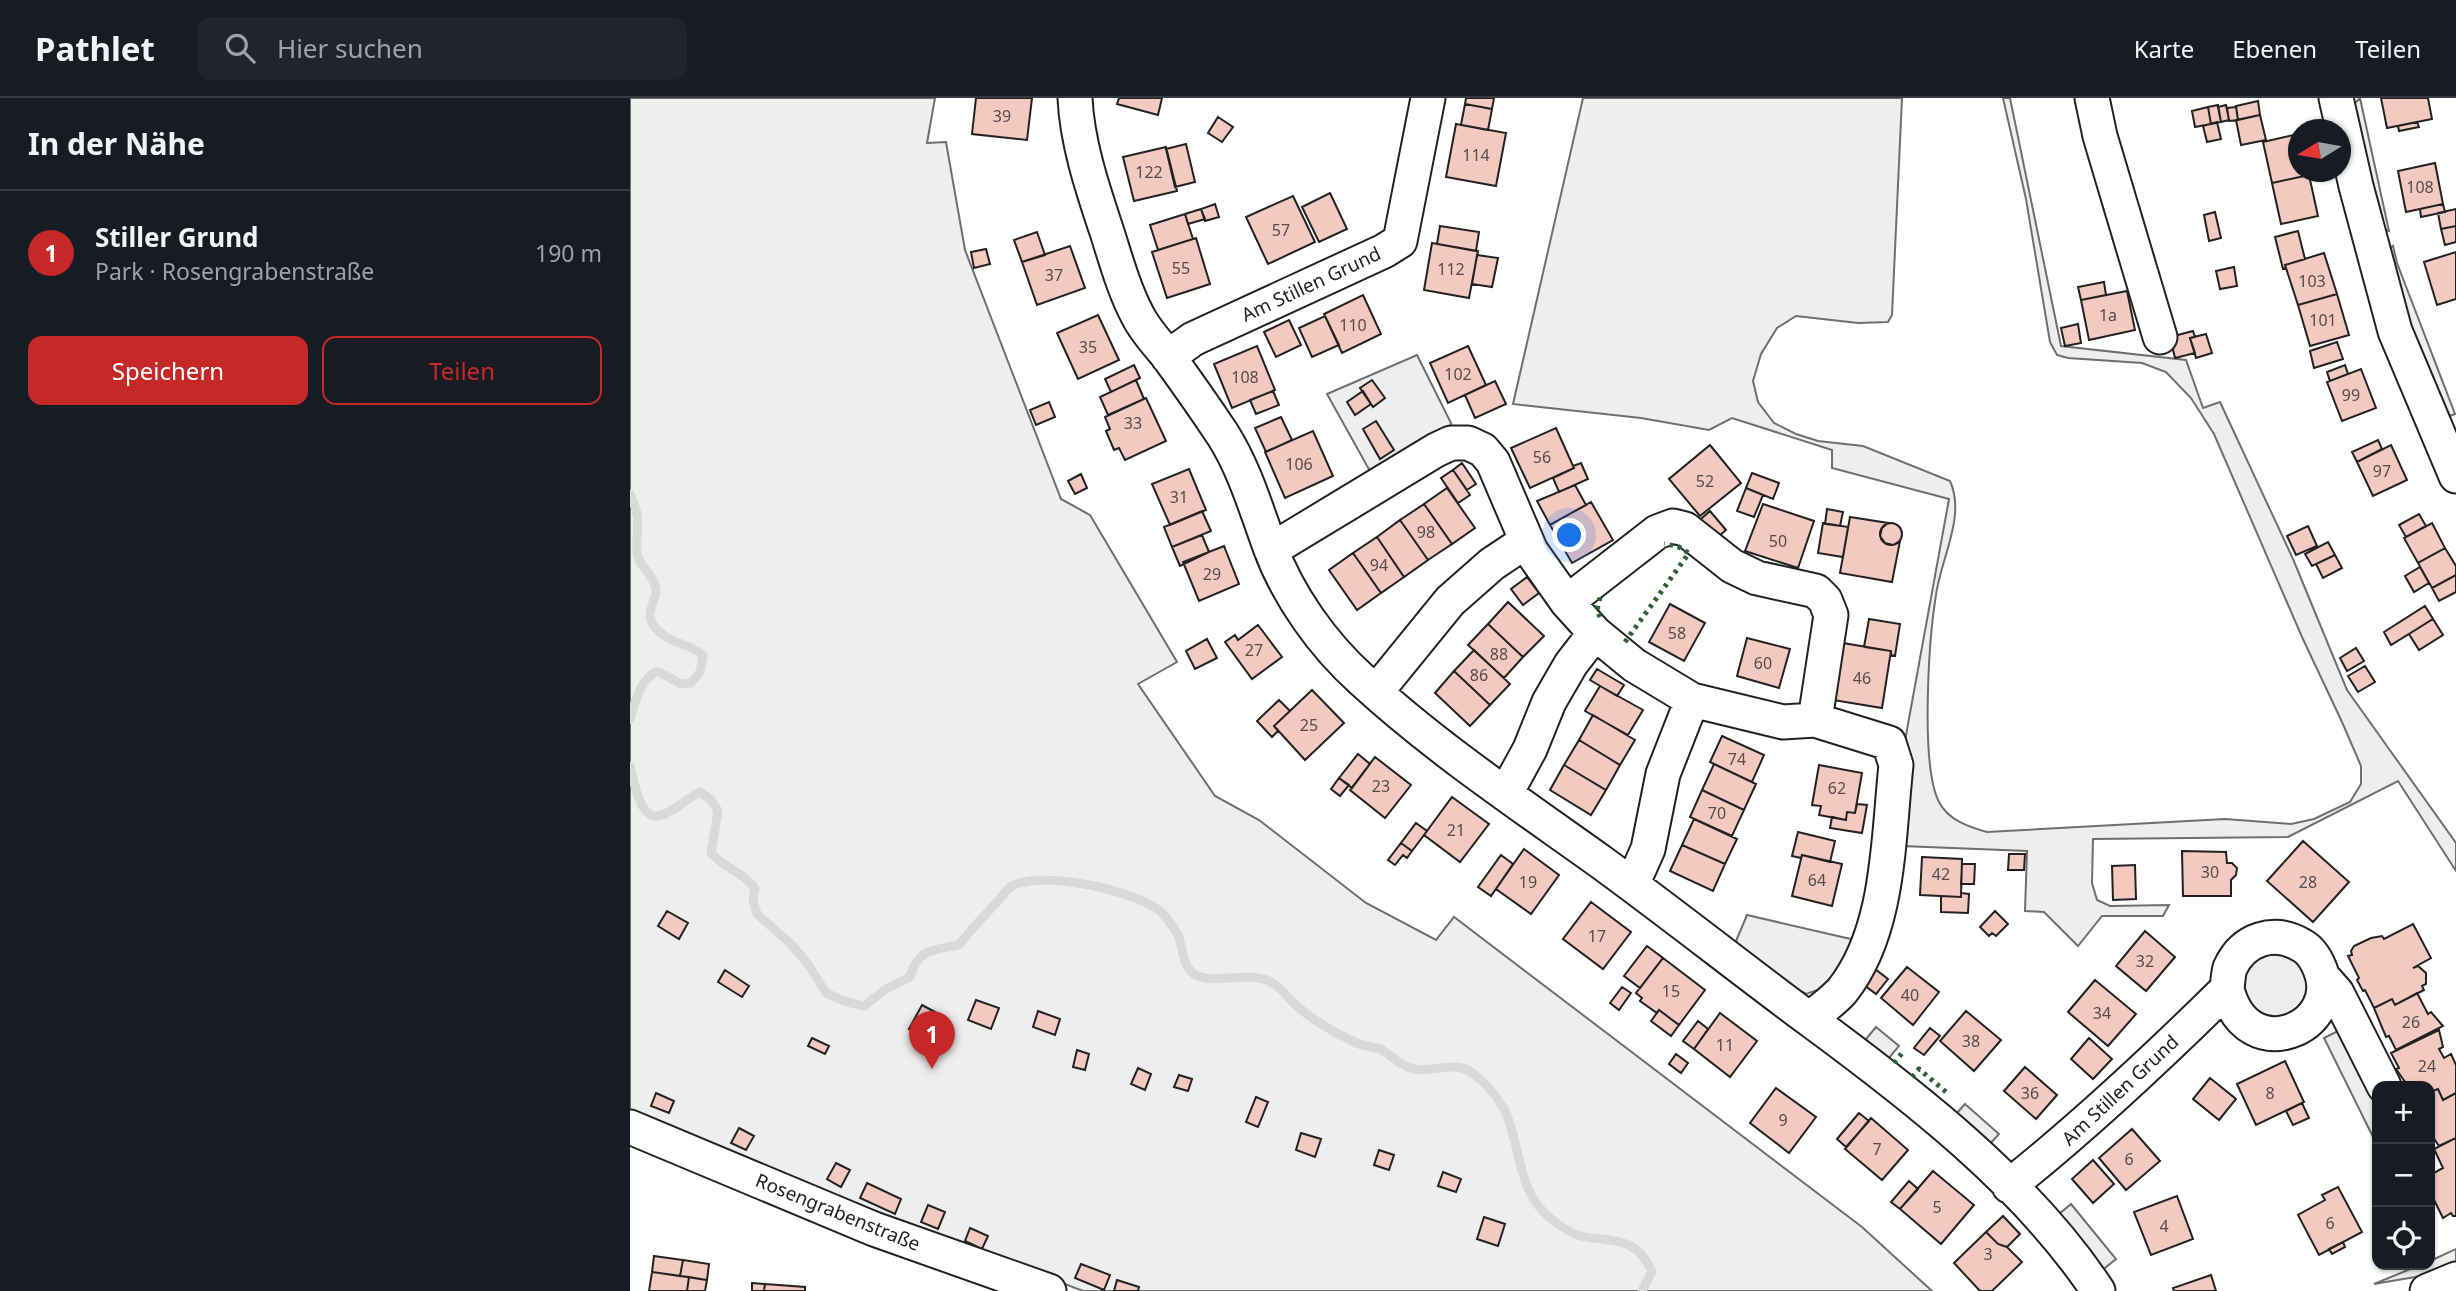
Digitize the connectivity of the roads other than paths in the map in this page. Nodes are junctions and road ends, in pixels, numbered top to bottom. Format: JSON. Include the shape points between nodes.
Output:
{"nodes":[{"id":1,"x":1075,"y":98,"type":"edge"},
{"id":2,"x":1428,"y":98,"type":"edge"},
{"id":3,"x":2092,"y":98,"type":"edge"},
{"id":4,"x":2336,"y":98,"type":"edge"},
{"id":5,"x":2160,"y":337,"type":"dead end"},
{"id":6,"x":1168,"y":357,"type":"junction"},
{"id":7,"x":2456,"y":476,"type":"edge"},
{"id":8,"x":1525,"y":542,"type":"junction"},
{"id":9,"x":1271,"y":550,"type":"junction"},
{"id":10,"x":1567,"y":602,"type":"junction"},
{"id":11,"x":1595,"y":633,"type":"junction"},
{"id":12,"x":1376,"y":692,"type":"junction"},
{"id":13,"x":1692,"y":700,"type":"junction"},
{"id":14,"x":1815,"y":720,"type":"junction"},
{"id":15,"x":1506,"y":793,"type":"junction"},
{"id":16,"x":1632,"y":885,"type":"junction"},
{"id":17,"x":2323,"y":977,"type":"junction"},
{"id":18,"x":2227,"y":989,"type":"junction"},
{"id":19,"x":1810,"y":1019,"type":"junction"},
{"id":20,"x":2381,"y":1081,"type":"edge"},
{"id":21,"x":630,"y":1127,"type":"edge"},
{"id":22,"x":2009,"y":1186,"type":"junction"},
{"id":23,"x":2456,"y":1279,"type":"edge"},
{"id":24,"x":1049,"y":1291,"type":"edge"},
{"id":25,"x":2098,"y":1291,"type":"edge"},
{"id":26,"x":2427,"y":1291,"type":"edge"}],
"edges":[{"from":1,"to":6,"type":"street","via":[[1082,144],[1119,272],[1139,319]]},
{"from":2,"to":6,"type":"street","name":"Am Stillen Grund","via":[[1400,241],[1193,339]]},
{"from":3,"to":5,"type":"street"},
{"from":4,"to":7,"type":"street","via":[[2395,331]]},
{"from":6,"to":9,"type":"street","via":[[1226,440],[1250,488]]},
{"from":8,"to":9,"type":"street","via":[[1493,462],[1483,450],[1468,443],[1451,443]]},
{"from":8,"to":10,"type":"street"},
{"from":8,"to":12,"type":"street","via":[[1450,601]]},
{"from":9,"to":12,"type":"street","via":[[1313,625]]},
{"from":10,"to":11,"type":"street"},
{"from":10,"to":14,"type":"street","via":[[1657,532],[1672,526],[1685,529],[1732,566],[1757,578],[1816,591],[1831,615]]},
{"from":11,"to":13,"type":"street","via":[[1634,665]]},
{"from":11,"to":15,"type":"street","via":[[1549,702]]},
{"from":12,"to":15,"type":"street","via":[[1407,721]]},
{"from":13,"to":14,"type":"street","via":[[1783,722]]},
{"from":13,"to":16,"type":"street","via":[[1663,774],[1648,849]]},
{"from":14,"to":19,"type":"street","via":[[1882,739],[1889,743],[1896,765],[1881,907],[1861,962],[1841,992]]},
{"from":15,"to":16,"type":"street"},
{"from":16,"to":19,"type":"street"},
{"from":17,"to":18,"type":"street","name":"Am Stillen Grund","via":[[2306,947],[2275,936],[2256,940],[2241,951],[2229,969]]},
{"from":17,"to":18,"type":"street","via":[[2322,999],[2315,1014],[2293,1031],[2276,1034],[2262,1032],[2238,1017]]},
{"from":17,"to":20,"type":"street","name":"Am Stillen Grund","via":[[2337,993]]},
{"from":18,"to":22,"type":"street","name":"Am Stillen Grund","via":[[2143,1072]]},
{"from":19,"to":22,"type":"street","via":[[1917,1102]]},
{"from":21,"to":24,"type":"street","name":"Rosengrabenstraße","via":[[874,1229]]},
{"from":22,"to":25,"type":"street"},
{"from":23,"to":26,"type":"street"}]}
